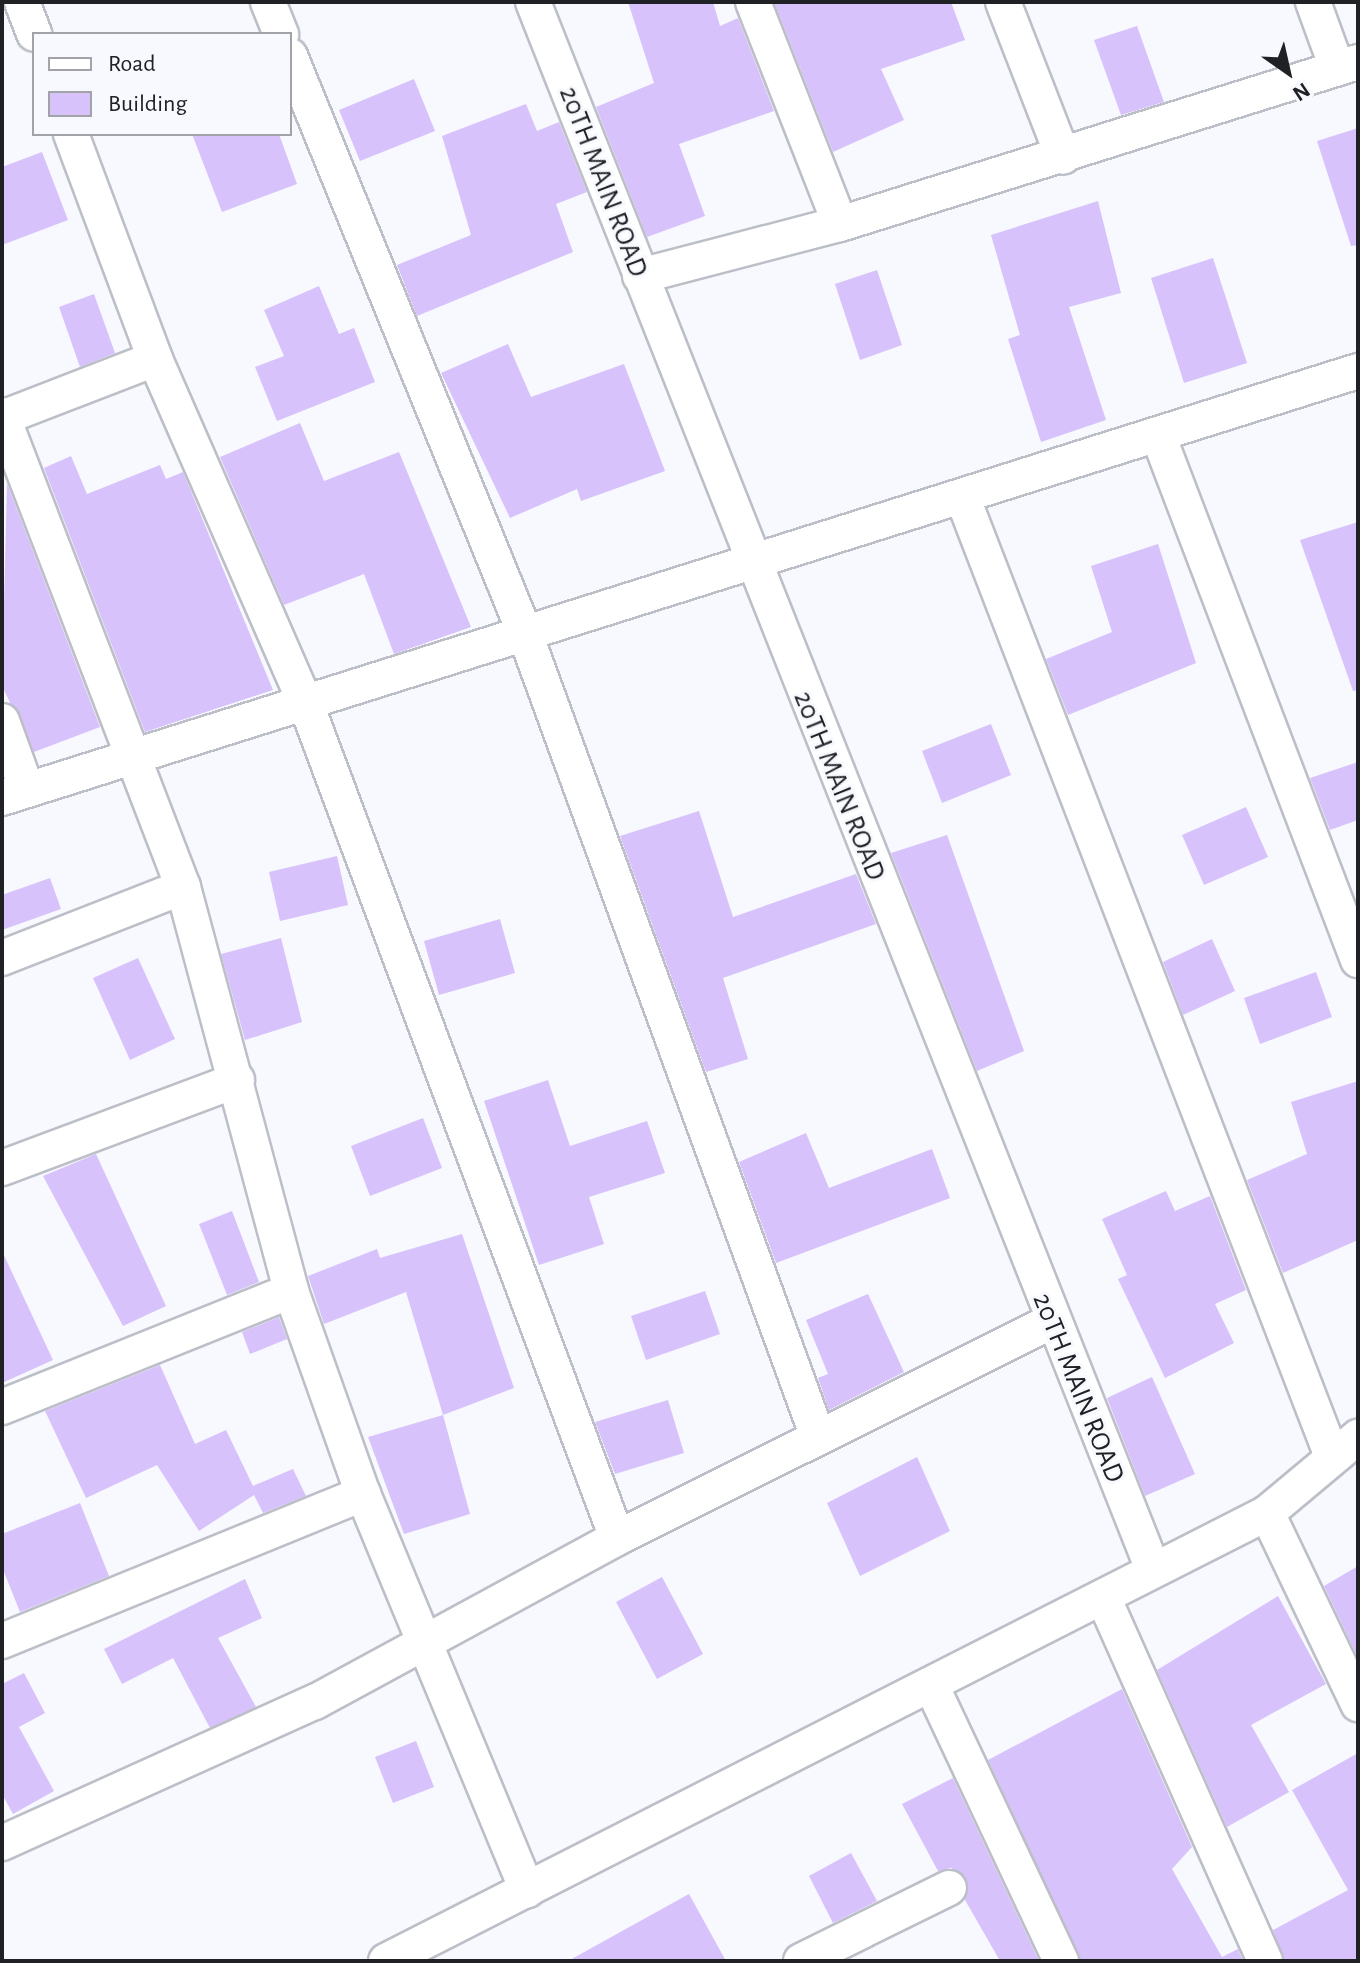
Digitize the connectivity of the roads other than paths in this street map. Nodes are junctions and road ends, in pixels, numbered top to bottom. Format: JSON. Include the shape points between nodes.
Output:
{"nodes":[{"id":1,"x":22,"y":2,"type":"edge"},
{"id":2,"x":268,"y":2,"type":"edge"},
{"id":3,"x":533,"y":2,"type":"edge"},
{"id":4,"x":753,"y":2,"type":"edge"},
{"id":5,"x":1003,"y":2,"type":"edge"},
{"id":6,"x":1313,"y":2,"type":"edge"},
{"id":7,"x":33,"y":32,"type":"edge"},
{"id":8,"x":280,"y":32,"type":"edge"},
{"id":9,"x":292,"y":61,"type":"edge"},
{"id":10,"x":1347,"y":65,"type":"edge"},
{"id":11,"x":72,"y":136,"type":"edge"},
{"id":12,"x":1063,"y":157,"type":"junction"},
{"id":13,"x":840,"y":224,"type":"junction"},
{"id":14,"x":640,"y":276,"type":"junction"},
{"id":15,"x":155,"y":359,"type":"junction"},
{"id":16,"x":1358,"y":371,"type":"edge"},
{"id":17,"x":2,"y":417,"type":"edge"},
{"id":18,"x":1158,"y":435,"type":"junction"},
{"id":19,"x":962,"y":496,"type":"junction"},
{"id":20,"x":750,"y":563,"type":"junction"},
{"id":21,"x":524,"y":631,"type":"junction"},
{"id":22,"x":306,"y":704,"type":"junction"},
{"id":23,"x":2,"y":721,"type":"edge"},
{"id":24,"x":131,"y":757,"type":"junction"},
{"id":25,"x":15,"y":794,"type":"edge"},
{"id":26,"x":183,"y":887,"type":"junction"},
{"id":27,"x":2,"y":958,"type":"edge"},
{"id":28,"x":1358,"y":960,"type":"edge"},
{"id":29,"x":237,"y":1080,"type":"junction"},
{"id":30,"x":2,"y":1168,"type":"edge"},
{"id":31,"x":291,"y":1291,"type":"junction"},
{"id":32,"x":1050,"y":1322,"type":"junction"},
{"id":33,"x":2,"y":1407,"type":"edge"},
{"id":34,"x":818,"y":1437,"type":"junction"},
{"id":35,"x":1345,"y":1446,"type":"edge"},
{"id":36,"x":363,"y":1494,"type":"junction"},
{"id":37,"x":1267,"y":1513,"type":"junction"},
{"id":38,"x":617,"y":1538,"type":"junction"},
{"id":39,"x":1152,"y":1567,"type":"junction"},
{"id":40,"x":1103,"y":1597,"type":"junction"},
{"id":41,"x":2,"y":1641,"type":"edge"},
{"id":42,"x":421,"y":1644,"type":"junction"},
{"id":43,"x":933,"y":1689,"type":"junction"},
{"id":44,"x":1358,"y":1704,"type":"edge"},
{"id":45,"x":2,"y":1843,"type":"edge"},
{"id":46,"x":949,"y":1888,"type":"dead end"},
{"id":47,"x":527,"y":1890,"type":"junction"},
{"id":48,"x":846,"y":1951,"type":"edge"},
{"id":49,"x":386,"y":1961,"type":"edge"},
{"id":50,"x":801,"y":1961,"type":"edge"},
{"id":51,"x":1061,"y":1961,"type":"edge"},
{"id":52,"x":1265,"y":1961,"type":"edge"}],
"edges":[{"from":1,"to":7,"type":"street"},
{"from":2,"to":8,"type":"street"},
{"from":3,"to":14,"type":"street","name":"20TH MAIN ROAD"},
{"from":4,"to":13,"type":"street"},
{"from":5,"to":12,"type":"street"},
{"from":6,"to":10,"type":"street"},
{"from":9,"to":21,"type":"street"},
{"from":10,"to":12,"type":"street"},
{"from":11,"to":15,"type":"street"},
{"from":12,"to":13,"type":"street"},
{"from":13,"to":14,"type":"street"},
{"from":14,"to":20,"type":"street","name":"20TH MAIN ROAD"},
{"from":15,"to":17,"type":"street"},
{"from":15,"to":22,"type":"street"},
{"from":16,"to":18,"type":"street"},
{"from":17,"to":24,"type":"street"},
{"from":18,"to":19,"type":"street"},
{"from":18,"to":28,"type":"street"},
{"from":19,"to":20,"type":"street"},
{"from":19,"to":35,"type":"street"},
{"from":20,"to":21,"type":"street"},
{"from":20,"to":32,"type":"street","name":"20TH MAIN ROAD"},
{"from":21,"to":22,"type":"street"},
{"from":21,"to":34,"type":"street"},
{"from":22,"to":24,"type":"street"},
{"from":22,"to":38,"type":"street"},
{"from":23,"to":25,"type":"street"},
{"from":24,"to":25,"type":"street"},
{"from":24,"to":26,"type":"street"},
{"from":26,"to":27,"type":"street"},
{"from":26,"to":29,"type":"street"},
{"from":29,"to":30,"type":"street"},
{"from":29,"to":31,"type":"street"},
{"from":31,"to":33,"type":"street"},
{"from":31,"to":36,"type":"street"},
{"from":32,"to":34,"type":"street"},
{"from":32,"to":39,"type":"street","name":"20TH MAIN ROAD"},
{"from":34,"to":38,"type":"street"},
{"from":35,"to":37,"type":"street"},
{"from":36,"to":41,"type":"street"},
{"from":36,"to":42,"type":"street"},
{"from":37,"to":39,"type":"street"},
{"from":37,"to":44,"type":"street"},
{"from":38,"to":42,"type":"street"},
{"from":39,"to":40,"type":"street"},
{"from":40,"to":43,"type":"street"},
{"from":40,"to":52,"type":"street"},
{"from":42,"to":45,"type":"street","via":[[315,1702]]},
{"from":42,"to":47,"type":"street"},
{"from":43,"to":47,"type":"street"},
{"from":43,"to":51,"type":"street"},
{"from":46,"to":48,"type":"street"},
{"from":47,"to":49,"type":"street"},
{"from":48,"to":50,"type":"street"}]}
